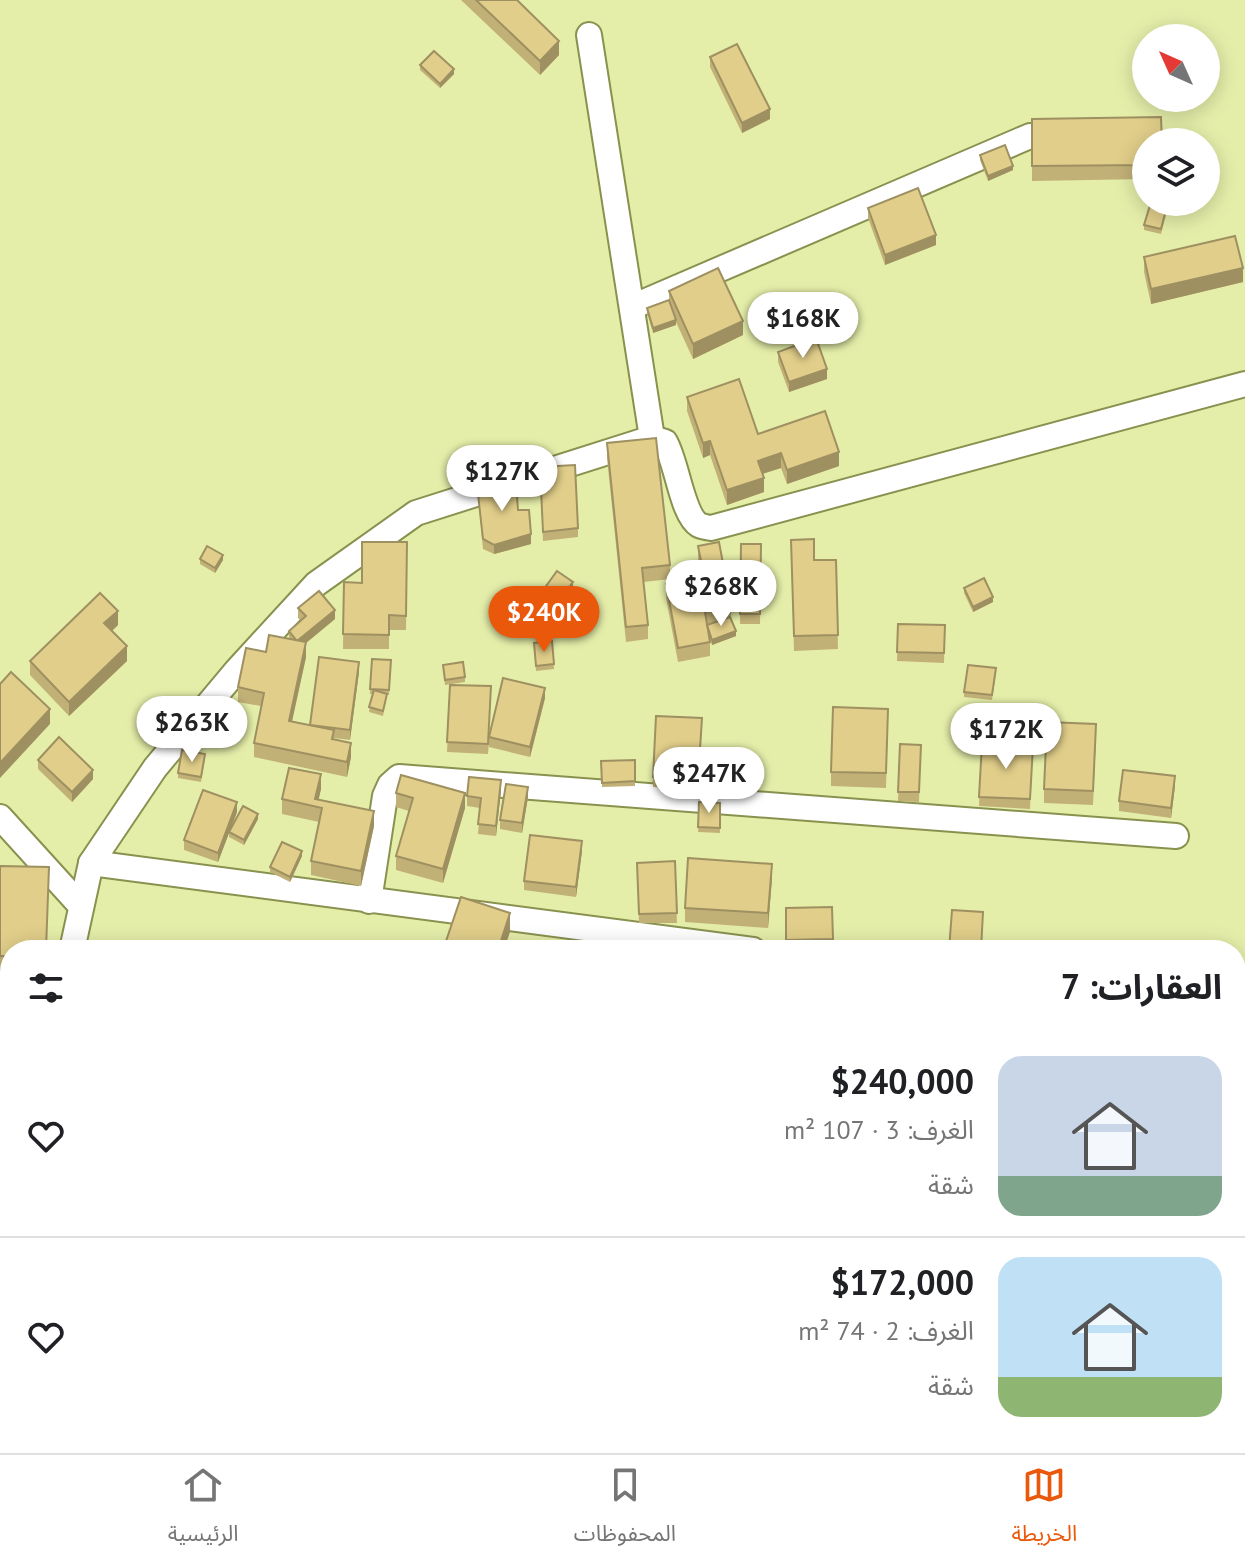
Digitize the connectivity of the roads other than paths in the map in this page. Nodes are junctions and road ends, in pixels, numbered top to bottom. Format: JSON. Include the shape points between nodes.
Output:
{"nodes":[{"id":1,"x":589,"y":35,"type":"dead end"},
{"id":2,"x":1030,"y":136,"type":"edge"},
{"id":3,"x":632,"y":307,"type":"junction"},
{"id":4,"x":1245,"y":384,"type":"edge"},
{"id":5,"x":652,"y":438,"type":"junction"},
{"id":6,"x":0,"y":817,"type":"edge"},
{"id":7,"x":1176,"y":836,"type":"dead end"},
{"id":8,"x":91,"y":863,"type":"junction"},
{"id":9,"x":369,"y":901,"type":"junction"},
{"id":10,"x":80,"y":905,"type":"junction"},
{"id":11,"x":74,"y":940,"type":"edge"},
{"id":12,"x":675,"y":940,"type":"edge"}],
"edges":[{"from":1,"to":3,"type":"street"},
{"from":2,"to":3,"type":"street"},
{"from":3,"to":5,"type":"street"},
{"from":4,"to":5,"type":"street","via":[[711,528],[699,526],[690,516],[674,456],[665,442]]},
{"from":5,"to":8,"type":"street","via":[[416,513],[316,584],[155,768]]},
{"from":6,"to":10,"type":"street"},
{"from":7,"to":9,"type":"street","via":[[399,777],[385,796]]},
{"from":8,"to":9,"type":"street"},
{"from":8,"to":10,"type":"street"},
{"from":9,"to":12,"type":"street"},
{"from":10,"to":11,"type":"street"}]}
